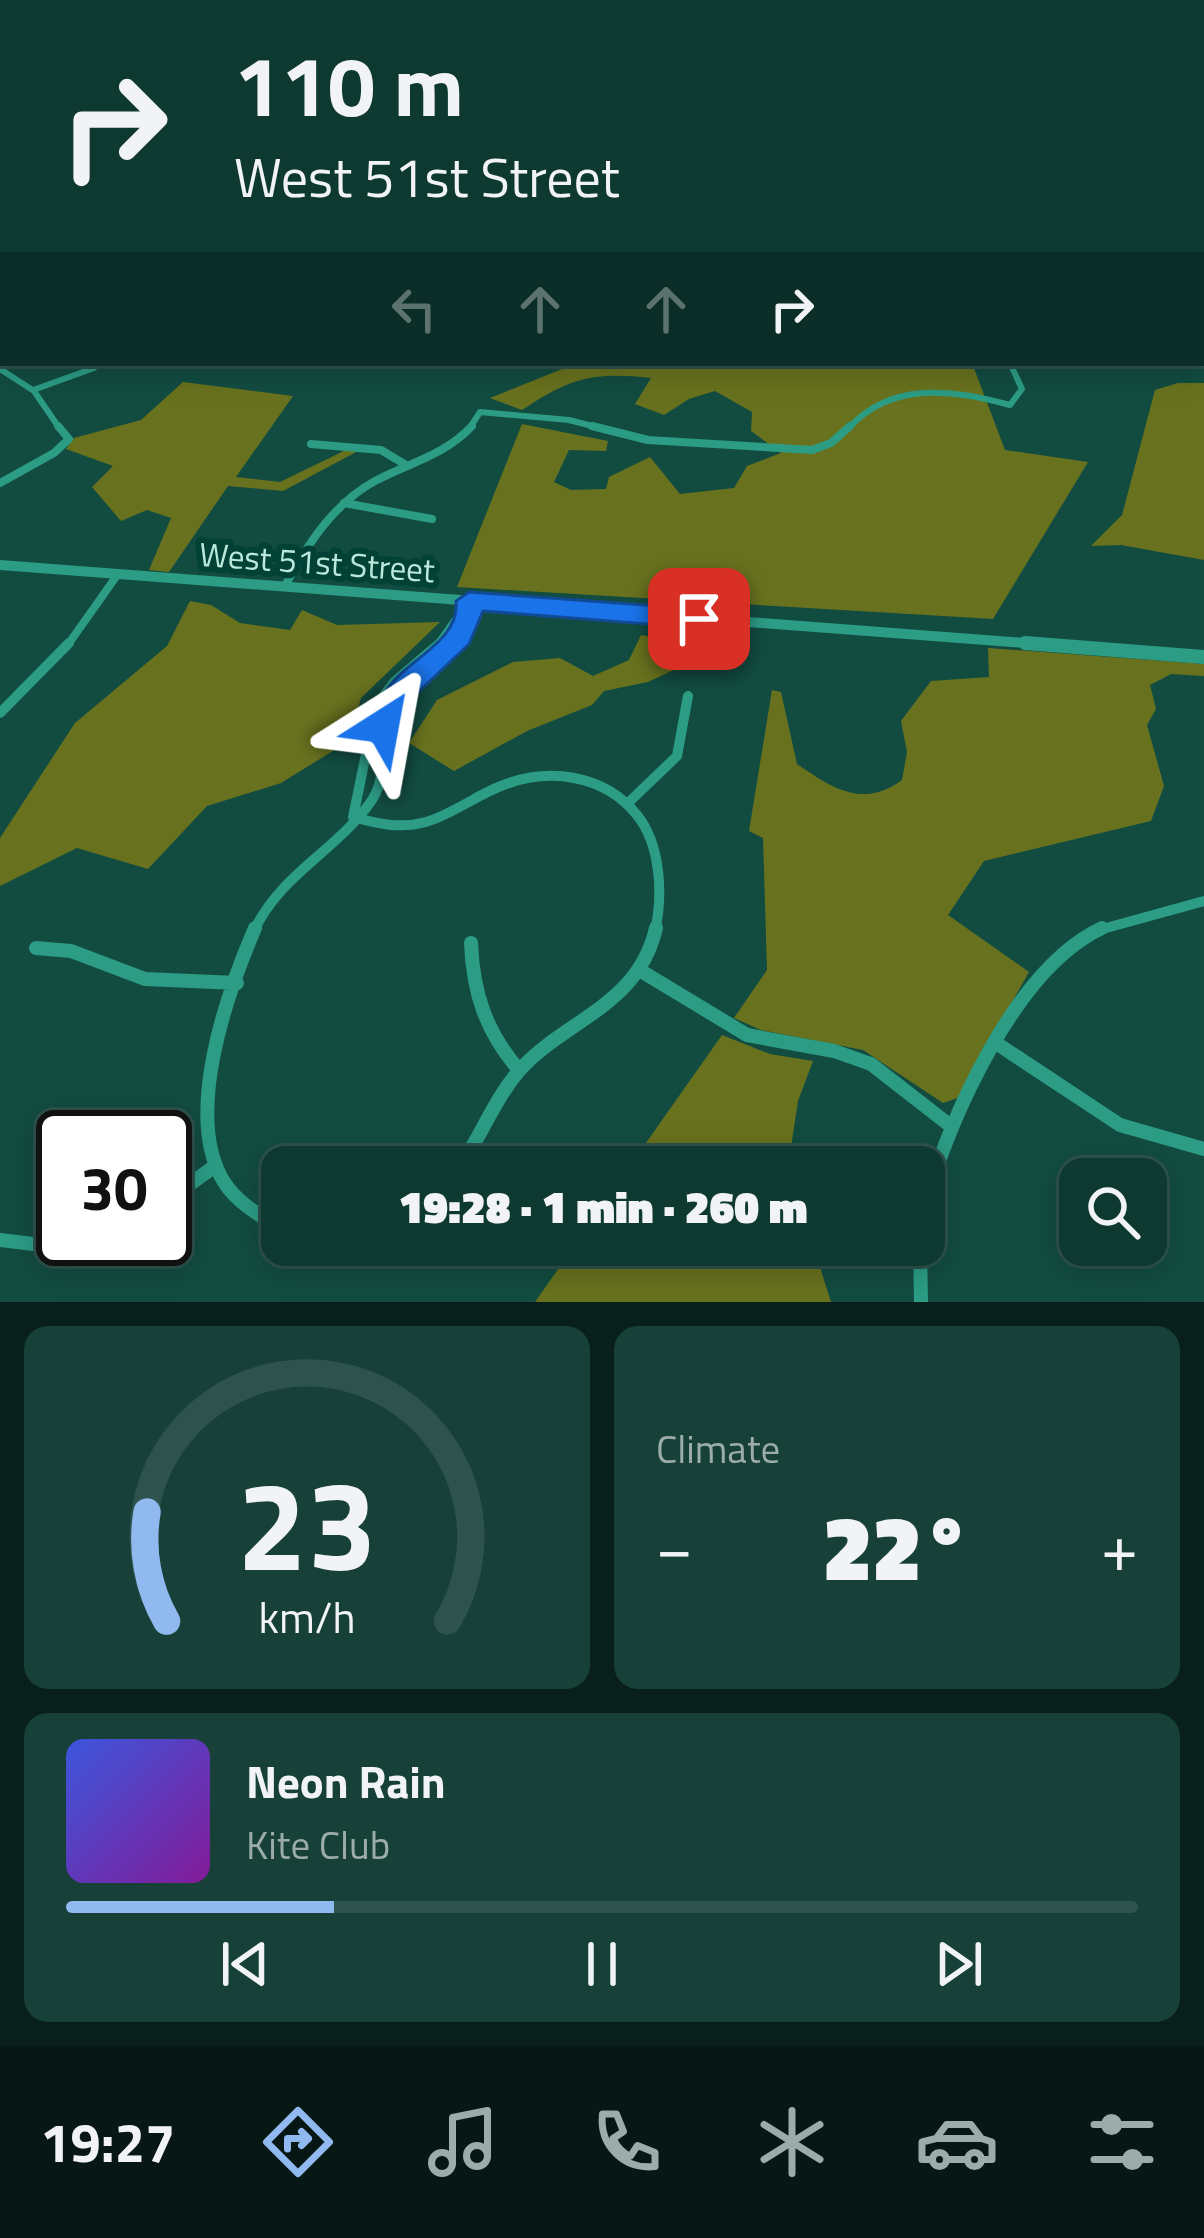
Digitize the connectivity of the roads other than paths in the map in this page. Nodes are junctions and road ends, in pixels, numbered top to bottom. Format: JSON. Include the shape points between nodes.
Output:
{"nodes":[{"id":1,"x":1011,"y":366,"type":"edge"},
{"id":2,"x":94,"y":368,"type":"dead end"},
{"id":3,"x":0,"y":369,"type":"edge"},
{"id":4,"x":35,"y":389,"type":"junction"},
{"id":5,"x":311,"y":444,"type":"dead end"},
{"id":6,"x":406,"y":465,"type":"junction"},
{"id":7,"x":0,"y":483,"type":"edge"},
{"id":8,"x":344,"y":503,"type":"junction"},
{"id":9,"x":432,"y":519,"type":"dead end"},
{"id":10,"x":0,"y":565,"type":"edge"},
{"id":11,"x":118,"y":574,"type":"junction"},
{"id":12,"x":285,"y":586,"type":"junction"},
{"id":13,"x":469,"y":601,"type":"junction"},
{"id":14,"x":1204,"y":657,"type":"edge"},
{"id":15,"x":399,"y":685,"type":"junction"},
{"id":16,"x":688,"y":696,"type":"dead end"},
{"id":17,"x":0,"y":713,"type":"edge"},
{"id":18,"x":380,"y":747,"type":"junction"},
{"id":19,"x":366,"y":748,"type":"junction"},
{"id":20,"x":627,"y":804,"type":"junction"},
{"id":21,"x":353,"y":817,"type":"junction"},
{"id":22,"x":1204,"y":901,"type":"edge"},
{"id":23,"x":471,"y":944,"type":"dead end"},
{"id":24,"x":36,"y":948,"type":"dead end"},
{"id":25,"x":641,"y":971,"type":"junction"},
{"id":26,"x":237,"y":983,"type":"junction"},
{"id":27,"x":999,"y":1045,"type":"junction"},
{"id":28,"x":519,"y":1070,"type":"junction"},
{"id":29,"x":952,"y":1127,"type":"junction"},
{"id":30,"x":472,"y":1146,"type":"edge"},
{"id":31,"x":945,"y":1147,"type":"edge"},
{"id":32,"x":1204,"y":1149,"type":"edge"},
{"id":33,"x":215,"y":1166,"type":"junction"},
{"id":34,"x":192,"y":1183,"type":"edge"},
{"id":35,"x":261,"y":1219,"type":"edge"},
{"id":36,"x":0,"y":1240,"type":"edge"},
{"id":37,"x":36,"y":1244,"type":"edge"},
{"id":38,"x":920,"y":1266,"type":"edge"},
{"id":39,"x":921,"y":1302,"type":"edge"}],
"edges":[{"from":1,"to":6,"type":"street","via":[[1022,389],[1010,405],[961,393],[890,398],[869,407],[833,445],[799,451],[648,440],[569,420],[481,412],[468,436]]},
{"from":2,"to":4,"type":"street"},
{"from":3,"to":4,"type":"street"},
{"from":4,"to":7,"type":"street","via":[[69,437]]},
{"from":5,"to":6,"type":"street","via":[[380,450]]},
{"from":6,"to":8,"type":"street"},
{"from":8,"to":9,"type":"street"},
{"from":8,"to":12,"type":"street","via":[[314,534]]},
{"from":10,"to":11,"type":"street","name":"West 51st Street"},
{"from":11,"to":12,"type":"street","name":"West 51st Street"},
{"from":11,"to":17,"type":"street","via":[[57,660]]},
{"from":12,"to":13,"type":"street","name":"West 51st Street"},
{"from":13,"to":14,"type":"street","name":"West 51st Street"},
{"from":13,"to":15,"type":"street","via":[[460,637]]},
{"from":15,"to":18,"type":"street"},
{"from":15,"to":19,"type":"street","via":[[372,716]]},
{"from":16,"to":20,"type":"street","via":[[677,756]]},
{"from":18,"to":19,"type":"street"},
{"from":18,"to":21,"type":"street","via":[[372,801]]},
{"from":19,"to":21,"type":"street"},
{"from":20,"to":21,"type":"street","via":[[589,780],[547,775],[511,782],[430,823],[381,826]]},
{"from":20,"to":25,"type":"street","via":[[652,841],[659,885],[658,924]]},
{"from":21,"to":26,"type":"street","via":[[273,898]]},
{"from":22,"to":27,"type":"street","via":[[1135,916],[1082,939],[1044,970]]},
{"from":23,"to":28,"type":"street","via":[[476,1008]]},
{"from":24,"to":26,"type":"street","via":[[71,951],[145,979]]},
{"from":25,"to":28,"type":"street","via":[[614,1001]]},
{"from":25,"to":29,"type":"street","via":[[747,1035],[871,1064]]},
{"from":26,"to":33,"type":"street","via":[[206,1087]]},
{"from":27,"to":29,"type":"street"},
{"from":27,"to":32,"type":"street","via":[[1124,1130]]},
{"from":28,"to":30,"type":"street"},
{"from":29,"to":31,"type":"street"},
{"from":33,"to":34,"type":"street"},
{"from":33,"to":35,"type":"street"},
{"from":36,"to":37,"type":"street"},
{"from":38,"to":39,"type":"street"}]}
